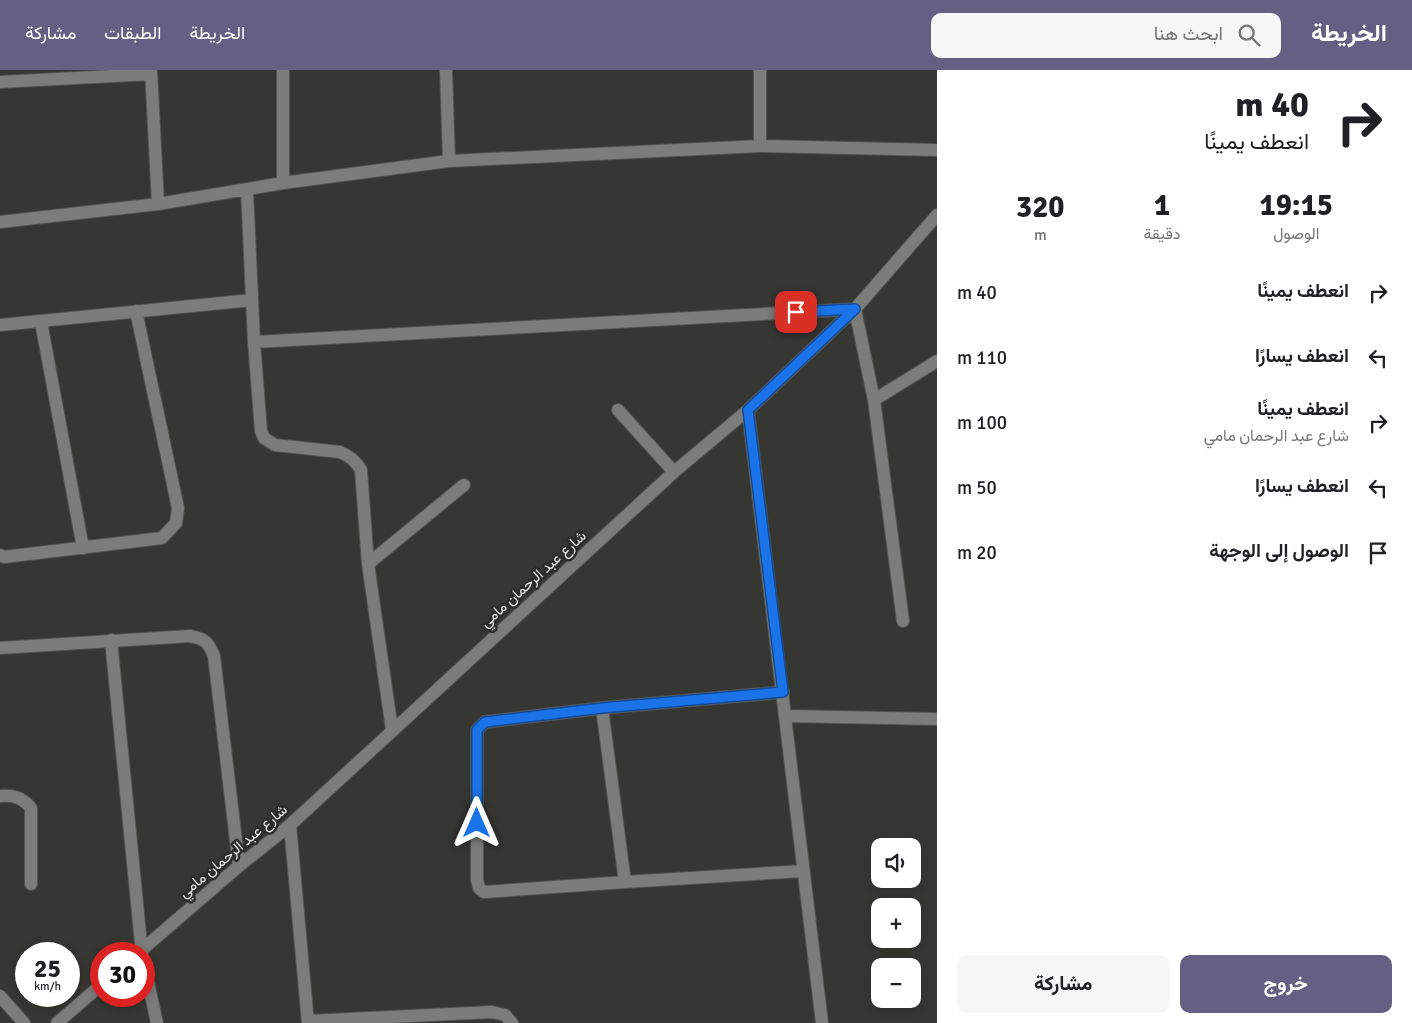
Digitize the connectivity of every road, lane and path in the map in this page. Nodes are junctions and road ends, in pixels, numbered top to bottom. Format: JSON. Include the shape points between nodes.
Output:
{"nodes":[{"id":1,"x":283,"y":70,"type":"edge"},
{"id":2,"x":446,"y":70,"type":"edge"},
{"id":3,"x":760,"y":70,"type":"edge"},
{"id":4,"x":151,"y":72,"type":"edge"},
{"id":5,"x":0,"y":82,"type":"edge"},
{"id":6,"x":760,"y":146,"type":"junction"},
{"id":7,"x":937,"y":150,"type":"edge"},
{"id":8,"x":448,"y":161,"type":"junction"},
{"id":9,"x":283,"y":183,"type":"junction"},
{"id":10,"x":248,"y":190,"type":"junction"},
{"id":11,"x":158,"y":204,"type":"junction"},
{"id":12,"x":937,"y":215,"type":"edge"},
{"id":13,"x":0,"y":222,"type":"edge"},
{"id":14,"x":252,"y":300,"type":"junction"},
{"id":15,"x":855,"y":309,"type":"junction"},
{"id":16,"x":136,"y":311,"type":"junction"},
{"id":17,"x":40,"y":322,"type":"junction"},
{"id":18,"x":0,"y":325,"type":"edge"},
{"id":19,"x":254,"y":342,"type":"junction"},
{"id":20,"x":937,"y":362,"type":"edge"},
{"id":21,"x":874,"y":400,"type":"junction"},
{"id":22,"x":618,"y":410,"type":"dead end"},
{"id":23,"x":748,"y":410,"type":"junction"},
{"id":24,"x":674,"y":472,"type":"junction"},
{"id":25,"x":464,"y":485,"type":"dead end"},
{"id":26,"x":83,"y":548,"type":"junction"},
{"id":27,"x":0,"y":555,"type":"edge"},
{"id":28,"x":368,"y":564,"type":"junction"},
{"id":29,"x":903,"y":621,"type":"dead end"},
{"id":30,"x":112,"y":640,"type":"junction"},
{"id":31,"x":0,"y":648,"type":"edge"},
{"id":32,"x":783,"y":692,"type":"junction"},
{"id":33,"x":602,"y":708,"type":"junction"},
{"id":34,"x":786,"y":716,"type":"junction"},
{"id":35,"x":937,"y":718,"type":"edge"},
{"id":36,"x":392,"y":730,"type":"junction"},
{"id":37,"x":0,"y":796,"type":"edge"},
{"id":38,"x":290,"y":825,"type":"junction"},
{"id":39,"x":239,"y":866,"type":"junction"},
{"id":40,"x":803,"y":871,"type":"junction"},
{"id":41,"x":625,"y":882,"type":"junction"},
{"id":42,"x":31,"y":884,"type":"dead end"},
{"id":43,"x":139,"y":942,"type":"edge"},
{"id":44,"x":153,"y":942,"type":"edge"},
{"id":45,"x":90,"y":994,"type":"edge"},
{"id":46,"x":0,"y":996,"type":"edge"},
{"id":47,"x":153,"y":1007,"type":"edge"},
{"id":48,"x":308,"y":1022,"type":"edge"},
{"id":49,"x":24,"y":1023,"type":"edge"},
{"id":50,"x":57,"y":1023,"type":"edge"},
{"id":51,"x":157,"y":1023,"type":"edge"},
{"id":52,"x":512,"y":1023,"type":"edge"},
{"id":53,"x":822,"y":1023,"type":"edge"}],
"edges":[{"from":1,"to":9,"type":"street"},
{"from":2,"to":8,"type":"street"},
{"from":3,"to":6,"type":"street"},
{"from":4,"to":5,"type":"street"},
{"from":4,"to":11,"type":"street"},
{"from":6,"to":7,"type":"street"},
{"from":6,"to":8,"type":"street"},
{"from":8,"to":9,"type":"street"},
{"from":9,"to":10,"type":"street"},
{"from":10,"to":11,"type":"street"},
{"from":10,"to":14,"type":"street"},
{"from":11,"to":13,"type":"street"},
{"from":12,"to":15,"type":"street","name":"شارع عبد الرحمان مامي"},
{"from":14,"to":16,"type":"street"},
{"from":14,"to":19,"type":"street"},
{"from":15,"to":19,"type":"street"},
{"from":15,"to":21,"type":"street"},
{"from":15,"to":23,"type":"street","name":"شارع عبد الرحمان مامي"},
{"from":16,"to":17,"type":"street"},
{"from":16,"to":26,"type":"street","via":[[178,508],[176,523],[162,538]]},
{"from":17,"to":18,"type":"street"},
{"from":17,"to":26,"type":"street"},
{"from":19,"to":28,"type":"street","via":[[264,438],[275,445],[340,452],[354,460],[361,470]]},
{"from":20,"to":21,"type":"street"},
{"from":21,"to":29,"type":"street"},
{"from":22,"to":24,"type":"street"},
{"from":23,"to":24,"type":"street","name":"شارع عبد الرحمان مامي"},
{"from":23,"to":32,"type":"street"},
{"from":24,"to":36,"type":"street","name":"شارع عبد الرحمان مامي"},
{"from":25,"to":28,"type":"street"},
{"from":26,"to":27,"type":"street"},
{"from":28,"to":36,"type":"street"},
{"from":30,"to":31,"type":"street"},
{"from":30,"to":39,"type":"street","via":[[190,636],[202,638],[209,645],[214,656]]},
{"from":30,"to":43,"type":"street"},
{"from":32,"to":33,"type":"street"},
{"from":32,"to":34,"type":"street"},
{"from":33,"to":41,"type":"street"},
{"from":33,"to":41,"type":"street","via":[[485,722],[477,730],[478,884],[484,892]]},
{"from":34,"to":35,"type":"street"},
{"from":34,"to":40,"type":"street"},
{"from":36,"to":38,"type":"street","name":"شارع عبد الرحمان مامي"},
{"from":37,"to":42,"type":"street","via":[[19,798],[31,808]]},
{"from":38,"to":39,"type":"street","name":"شارع عبد الرحمان مامي"},
{"from":38,"to":48,"type":"street"},
{"from":39,"to":44,"type":"street","name":"شارع عبد الرحمان مامي"},
{"from":40,"to":41,"type":"street"},
{"from":40,"to":53,"type":"street"},
{"from":45,"to":50,"type":"street"},
{"from":46,"to":49,"type":"street"},
{"from":47,"to":51,"type":"street"},
{"from":48,"to":52,"type":"street","via":[[492,1012],[505,1015]]}]}
